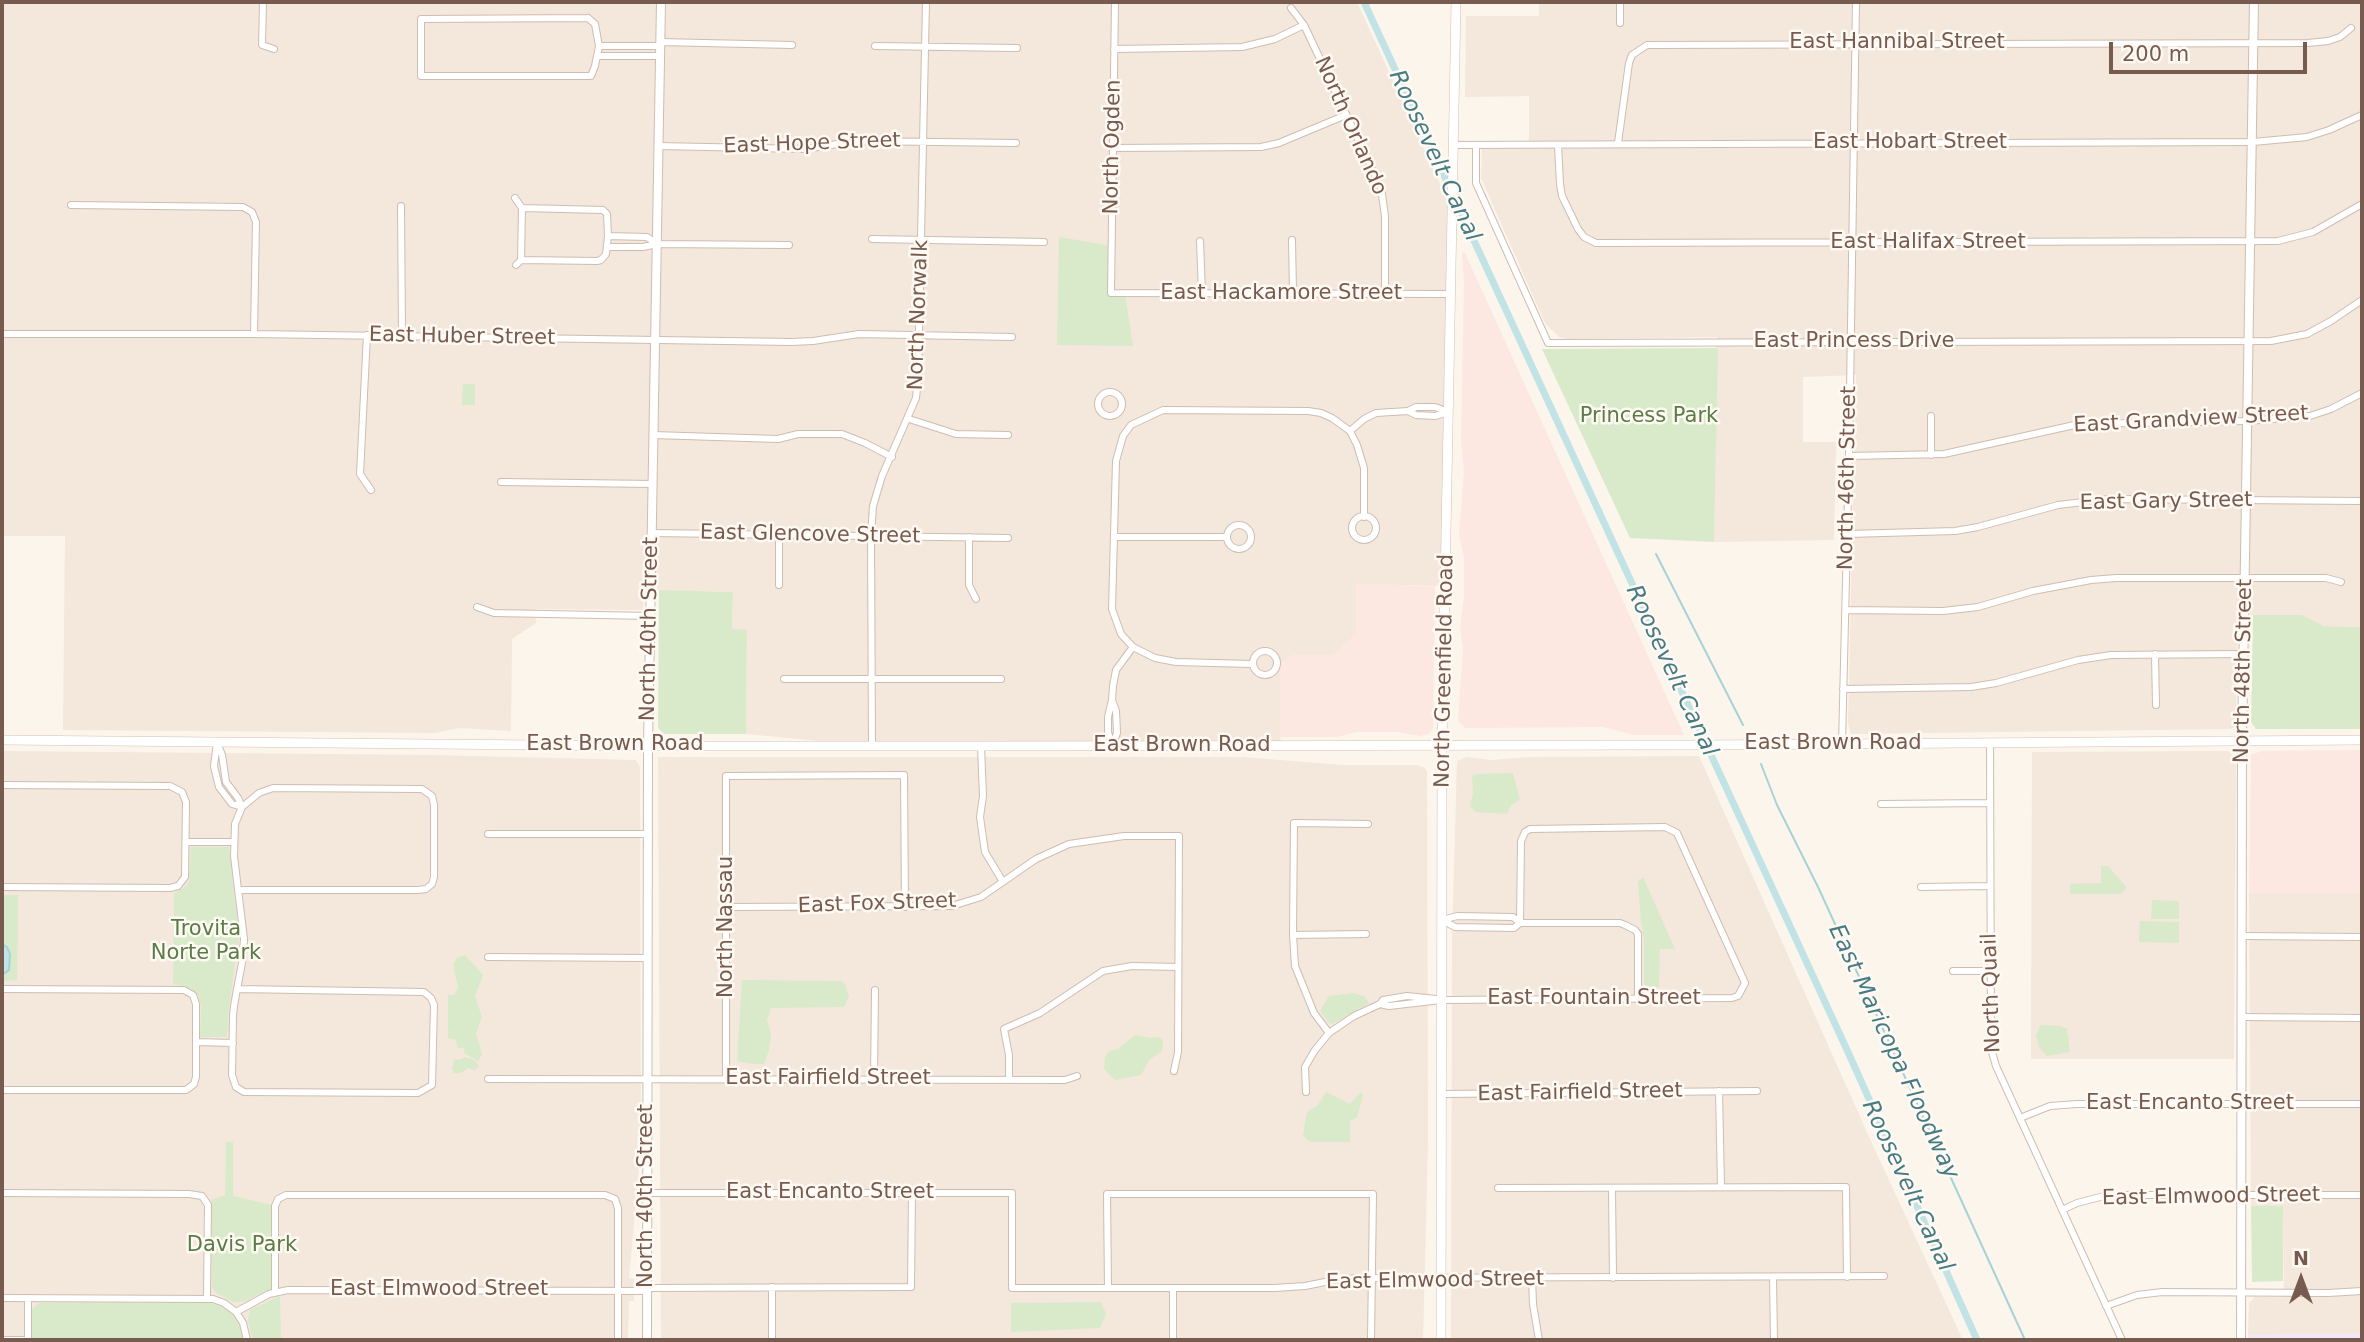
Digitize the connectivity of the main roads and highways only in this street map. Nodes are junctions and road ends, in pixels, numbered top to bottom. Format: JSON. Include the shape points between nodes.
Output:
{"nodes":[{"id":1,"x":1456,"y":2,"type":"edge"},
{"id":2,"x":2,"y":740,"type":"edge"},
{"id":3,"x":2362,"y":740,"type":"edge"},
{"id":4,"x":1443,"y":745,"type":"junction"},
{"id":5,"x":1441,"y":1340,"type":"edge"}],
"edges":[{"from":1,"to":4,"type":"main road","name":"North Greenfield Road"},
{"from":2,"to":4,"type":"main road","name":"East Brown Road","via":[[648,746]]},
{"from":3,"to":4,"type":"main road","name":"East Brown Road"},
{"from":4,"to":5,"type":"main road","name":"North Greenfield Road"}]}
